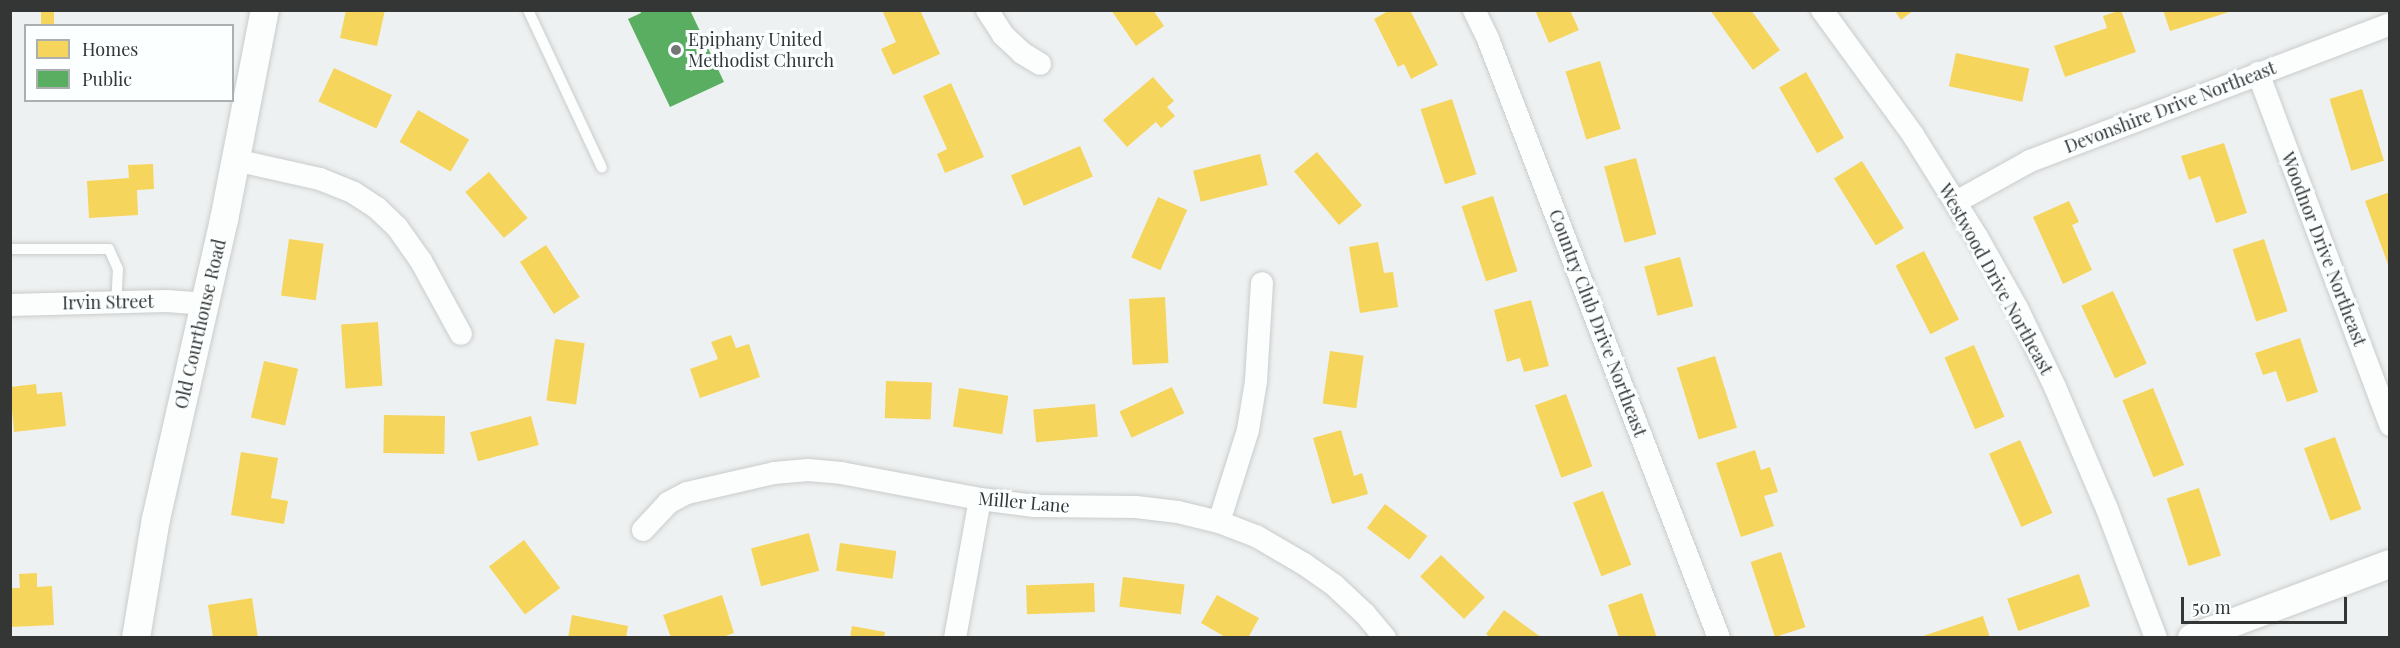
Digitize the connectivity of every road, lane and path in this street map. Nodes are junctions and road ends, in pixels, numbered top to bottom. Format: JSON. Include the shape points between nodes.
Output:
{"nodes":[{"id":1,"x":265,"y":10,"type":"edge"},
{"id":2,"x":528,"y":10,"type":"edge"},
{"id":3,"x":987,"y":10,"type":"edge"},
{"id":4,"x":1474,"y":10,"type":"edge"},
{"id":5,"x":1822,"y":10,"type":"edge"},
{"id":6,"x":2390,"y":24,"type":"edge"},
{"id":7,"x":1040,"y":64,"type":"dead end"},
{"id":8,"x":2258,"y":73,"type":"junction"},
{"id":9,"x":235,"y":160,"type":"junction"},
{"id":10,"x":602,"y":168,"type":"dead end"},
{"id":11,"x":1956,"y":202,"type":"junction"},
{"id":12,"x":10,"y":249,"type":"edge"},
{"id":13,"x":1262,"y":283,"type":"dead end"},
{"id":14,"x":116,"y":302,"type":"junction"},
{"id":15,"x":206,"y":304,"type":"junction"},
{"id":16,"x":10,"y":305,"type":"edge"},
{"id":17,"x":461,"y":334,"type":"dead end"},
{"id":18,"x":2390,"y":425,"type":"edge"},
{"id":19,"x":980,"y":499,"type":"junction"},
{"id":20,"x":1220,"y":522,"type":"junction"},
{"id":21,"x":643,"y":530,"type":"dead end"},
{"id":22,"x":2390,"y":564,"type":"edge"},
{"id":23,"x":136,"y":638,"type":"edge"},
{"id":24,"x":955,"y":638,"type":"edge"},
{"id":25,"x":1385,"y":638,"type":"edge"},
{"id":26,"x":1719,"y":638,"type":"edge"},
{"id":27,"x":2156,"y":638,"type":"edge"},
{"id":28,"x":2192,"y":638,"type":"edge"}],
"edges":[{"from":1,"to":9,"type":"street","name":"Old Courthouse Road"},
{"from":2,"to":10,"type":"lane"},
{"from":3,"to":7,"type":"street","via":[[1003,35]]},
{"from":4,"to":26,"type":"street","name":"Country Club Drive Northeast","via":[[1493,50]]},
{"from":5,"to":11,"type":"street","name":"Westwood Drive Northeast","via":[[1872,75]]},
{"from":6,"to":8,"type":"street","name":"Devonshire Drive Northeast"},
{"from":8,"to":11,"type":"street","name":"Devonshire Drive Northeast","via":[[2030,161]]},
{"from":8,"to":18,"type":"street","name":"Woodnor Drive Northeast"},
{"from":9,"to":15,"type":"street","name":"Old Courthouse Road"},
{"from":9,"to":17,"type":"street","via":[[320,179],[377,208],[421,261]]},
{"from":11,"to":27,"type":"street","name":"Westwood Drive Northeast","via":[[2017,308],[2055,387]]},
{"from":12,"to":14,"type":"lane","via":[[109,249],[118,269]]},
{"from":13,"to":20,"type":"street","via":[[1256,381],[1248,430]]},
{"from":14,"to":15,"type":"street","name":"Irvin Street"},
{"from":14,"to":16,"type":"street","name":"Irvin Street"},
{"from":15,"to":23,"type":"street","name":"Old Courthouse Road","via":[[156,519]]},
{"from":19,"to":20,"type":"street","name":"Miller Lane","via":[[1035,506],[1136,507]]},
{"from":19,"to":21,"type":"street","name":"Miller Lane","via":[[841,473],[786,472],[687,492],[668,503]]},
{"from":19,"to":24,"type":"street"},
{"from":20,"to":25,"type":"street","name":"Miller Lane","via":[[1256,536],[1304,564],[1350,599]]},
{"from":22,"to":28,"type":"street"}]}
